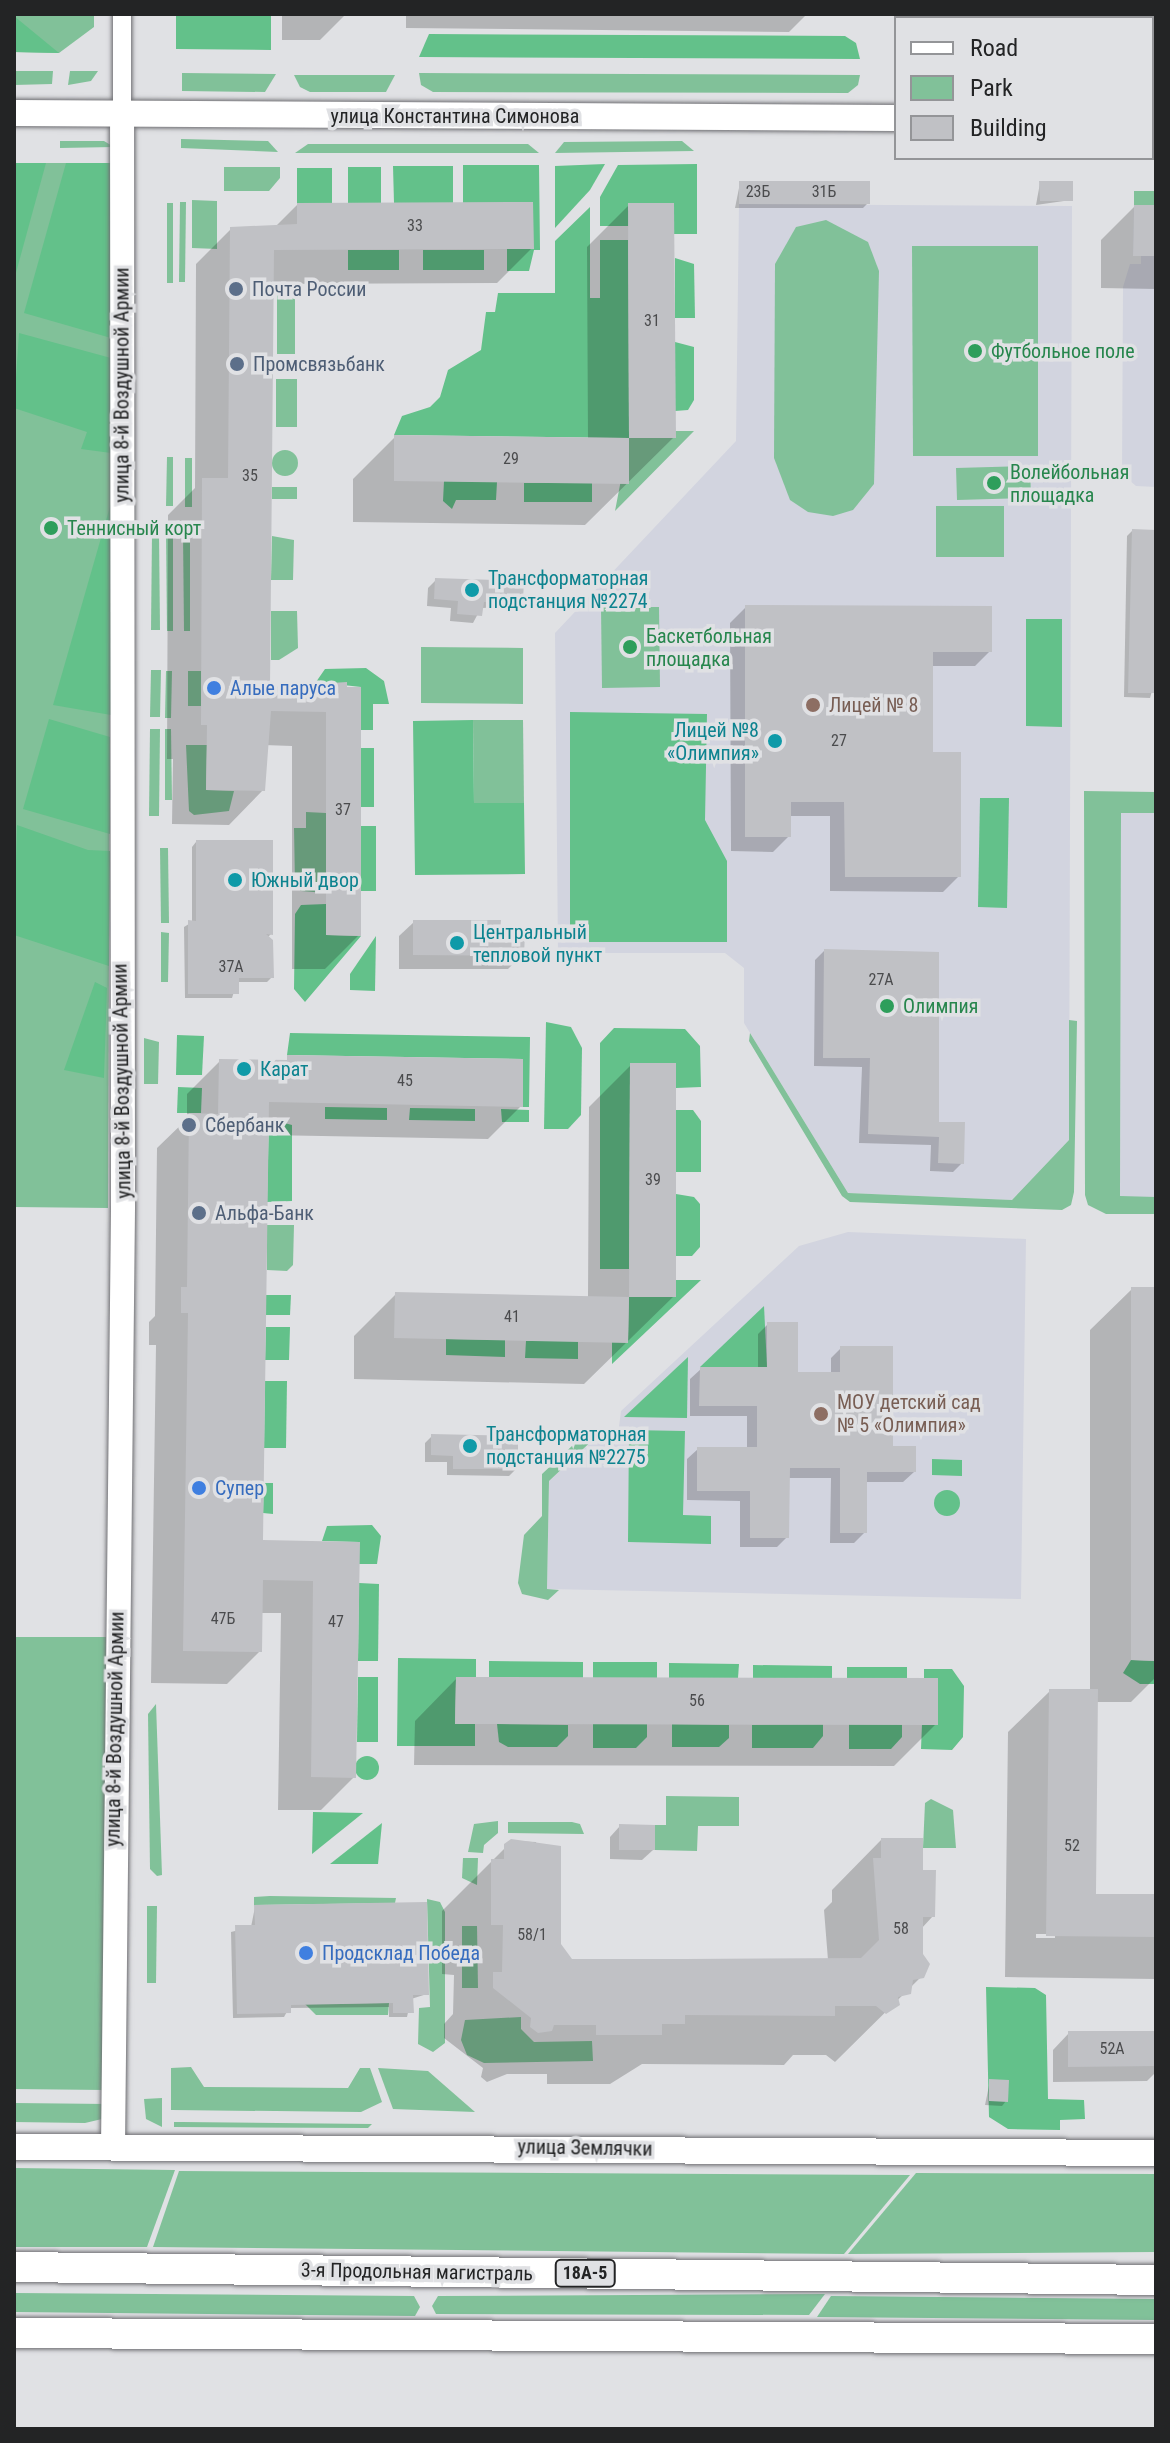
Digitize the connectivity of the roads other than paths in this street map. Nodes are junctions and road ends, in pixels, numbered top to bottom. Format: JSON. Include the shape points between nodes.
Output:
{"nodes":[{"id":1,"x":122,"y":14,"type":"edge"},
{"id":2,"x":14,"y":113,"type":"edge"},
{"id":3,"x":122,"y":114,"type":"junction"},
{"id":4,"x":894,"y":118,"type":"edge"},
{"id":5,"x":14,"y":2147,"type":"edge"},
{"id":6,"x":113,"y":2148,"type":"junction"},
{"id":7,"x":1156,"y":2153,"type":"edge"},
{"id":8,"x":14,"y":2267,"type":"edge"},
{"id":9,"x":1156,"y":2280,"type":"edge"},
{"id":10,"x":14,"y":2333,"type":"edge"},
{"id":11,"x":1156,"y":2339,"type":"edge"}],
"edges":[{"from":1,"to":3,"type":"street","name":"улица 8-й Воздушной Армии"},
{"from":2,"to":3,"type":"main road","name":"улица Константина Симонова"},
{"from":3,"to":4,"type":"main road","name":"улица Константина Симонова"},
{"from":3,"to":6,"type":"street","name":"улица 8-й Воздушной Армии","via":[[123,1219]]},
{"from":5,"to":6,"type":"main road","name":"улица Землячки"},
{"from":6,"to":7,"type":"main road","name":"улица Землячки"},
{"from":8,"to":9,"type":"highway","name":"3-я Продольная магистраль","number":"18А-5"},
{"from":10,"to":11,"type":"highway"}]}
